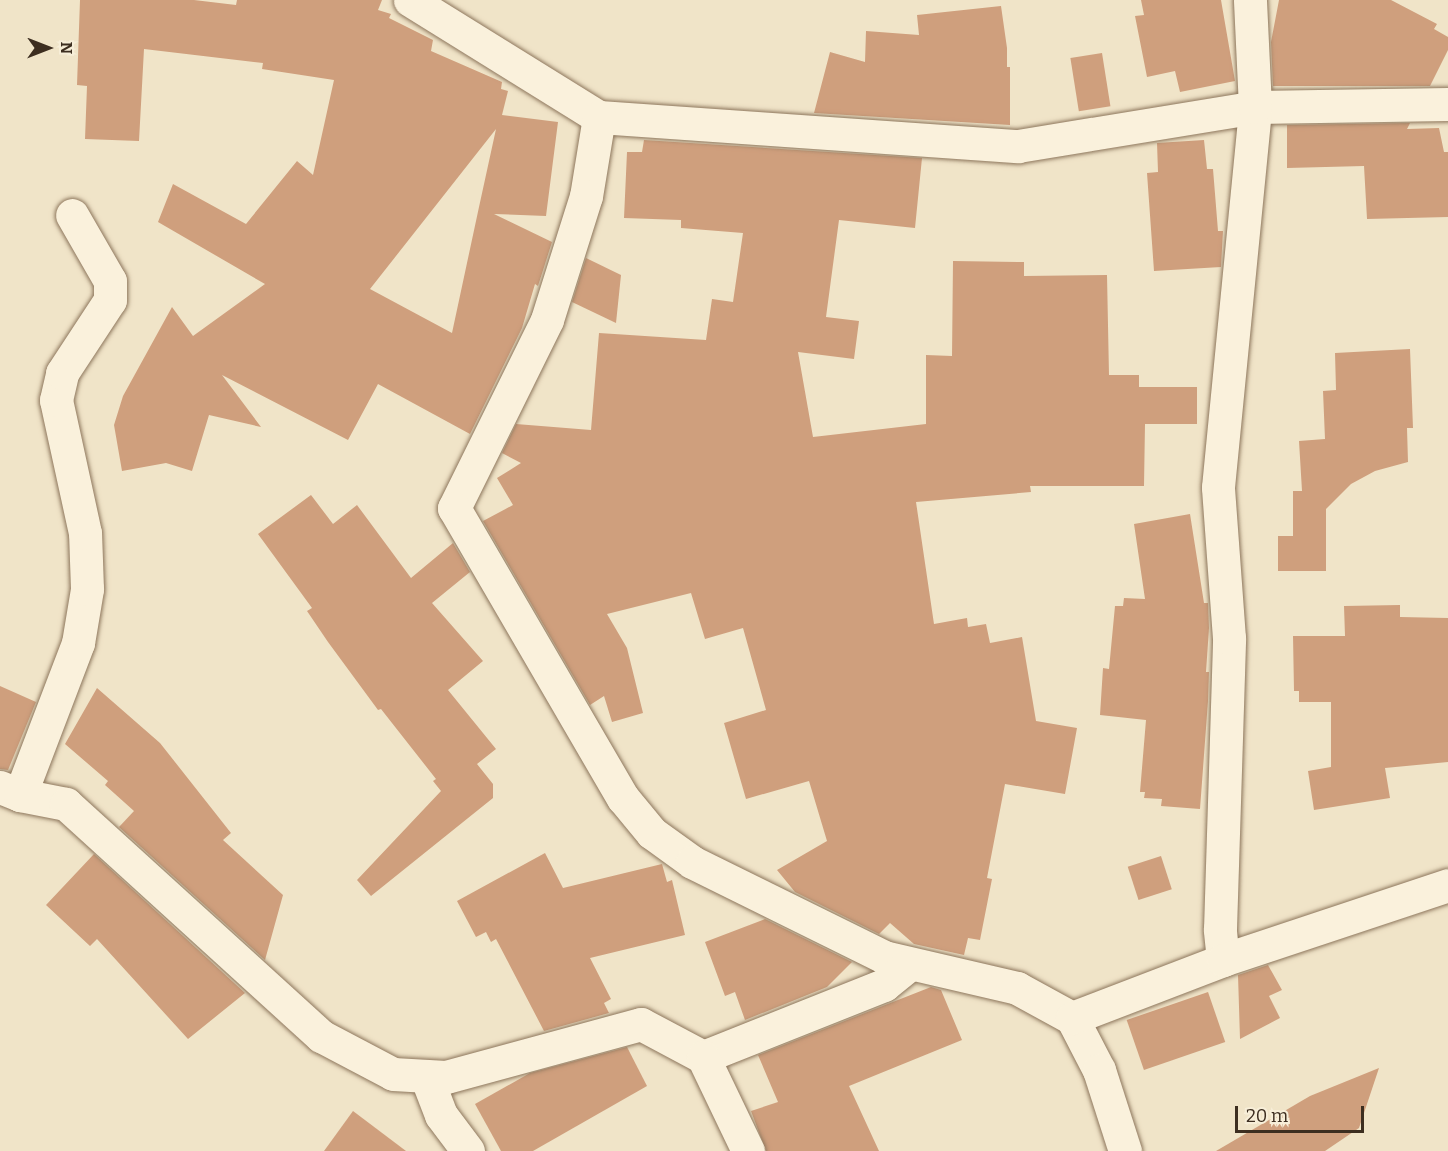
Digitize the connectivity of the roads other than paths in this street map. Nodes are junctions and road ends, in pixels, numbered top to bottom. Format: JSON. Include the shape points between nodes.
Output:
{"nodes":[{"id":1,"x":410,"y":0,"type":"edge"},
{"id":2,"x":1250,"y":0,"type":"edge"},
{"id":3,"x":1448,"y":104,"type":"edge"},
{"id":4,"x":1255,"y":107,"type":"junction"},
{"id":5,"x":599,"y":117,"type":"junction"},
{"id":6,"x":72,"y":215,"type":"dead end"},
{"id":7,"x":10,"y":791,"type":"edge"},
{"id":8,"x":1448,"y":885,"type":"edge"},
{"id":9,"x":1223,"y":960,"type":"junction"},
{"id":10,"x":910,"y":964,"type":"junction"},
{"id":11,"x":1072,"y":1018,"type":"junction"},
{"id":12,"x":702,"y":1057,"type":"junction"},
{"id":13,"x":426,"y":1076,"type":"junction"},
{"id":14,"x":468,"y":1151,"type":"edge"},
{"id":15,"x":748,"y":1151,"type":"edge"},
{"id":16,"x":1125,"y":1151,"type":"edge"}],
"edges":[{"from":1,"to":5,"type":"street"},
{"from":2,"to":4,"type":"street"},
{"from":3,"to":4,"type":"street"},
{"from":4,"to":5,"type":"street","via":[[1018,146]]},
{"from":4,"to":9,"type":"street","via":[[1218,487],[1229,638],[1220,929]]},
{"from":5,"to":10,"type":"street","via":[[586,196],[547,320],[454,508],[623,798],[652,833],[692,862],[884,957]]},
{"from":6,"to":7,"type":"street","via":[[110,281],[110,300],[62,373],[56,400],[85,533],[87,589],[78,643]]},
{"from":7,"to":13,"type":"street","via":[[66,804],[321,1036],[393,1074]]},
{"from":8,"to":9,"type":"street"},
{"from":9,"to":11,"type":"street"},
{"from":10,"to":11,"type":"street","via":[[1017,988]]},
{"from":10,"to":12,"type":"street","via":[[884,984]]},
{"from":11,"to":16,"type":"street","via":[[1099,1070]]},
{"from":12,"to":13,"type":"street","via":[[641,1024],[446,1077]]},
{"from":12,"to":15,"type":"street"},
{"from":13,"to":14,"type":"street","via":[[441,1115]]}]}
